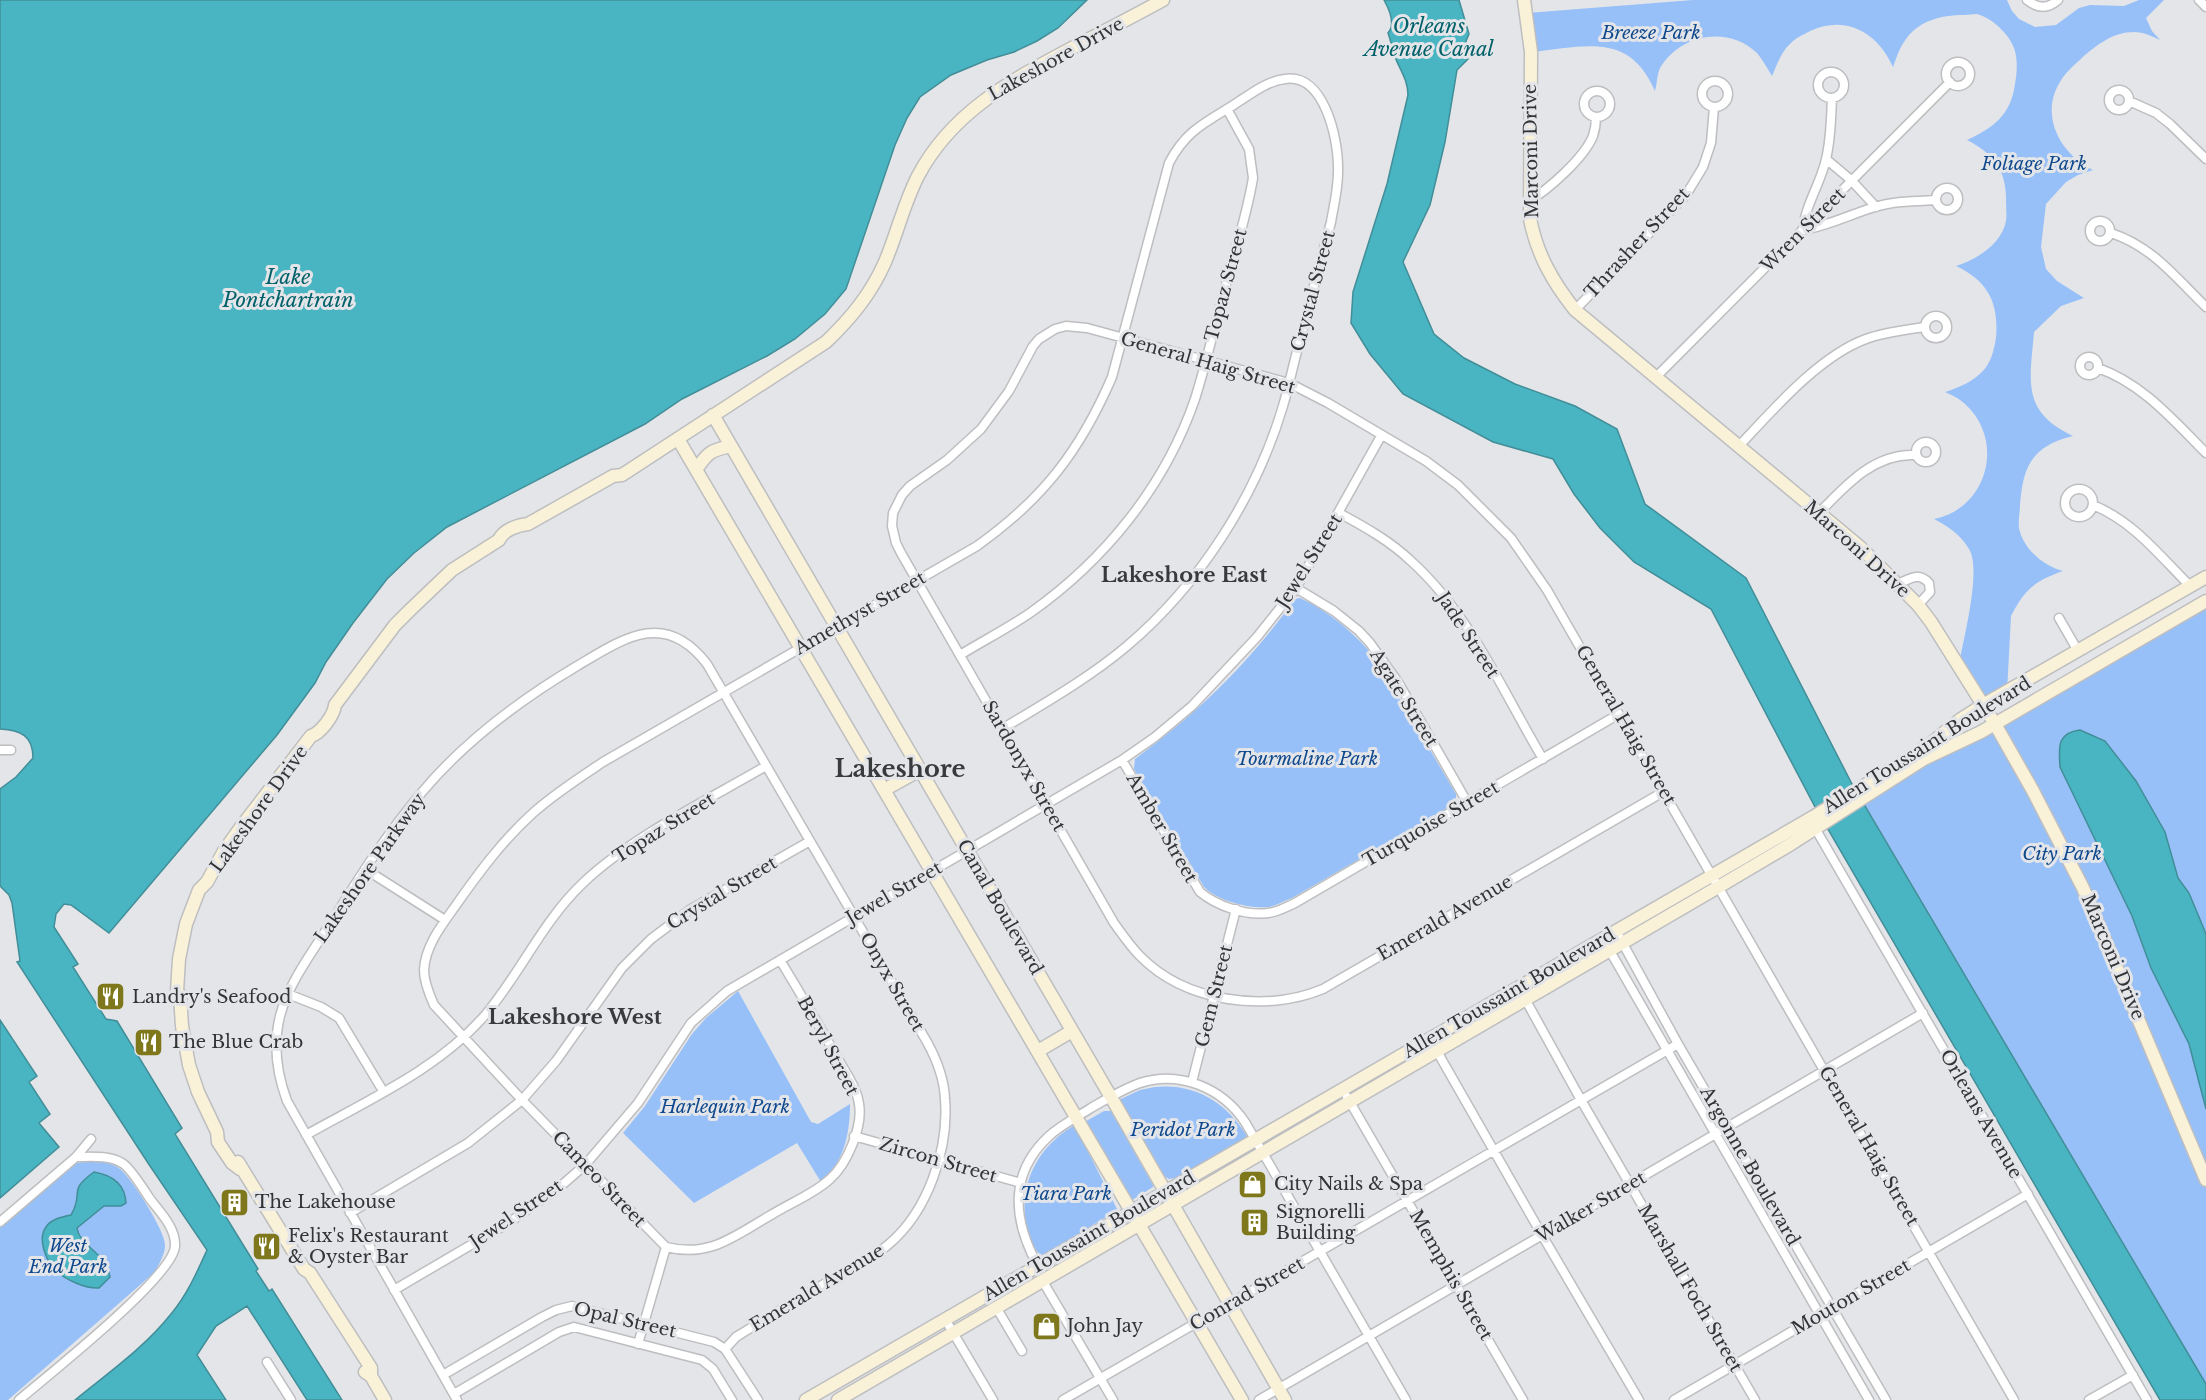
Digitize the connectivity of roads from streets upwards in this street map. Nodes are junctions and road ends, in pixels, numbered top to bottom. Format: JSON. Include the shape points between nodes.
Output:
{"nodes":[{"id":1,"x":1163,"y":0,"type":"edge"},
{"id":2,"x":1524,"y":0,"type":"edge"},
{"id":3,"x":2027,"y":0,"type":"edge"},
{"id":4,"x":2058,"y":0,"type":"edge"},
{"id":5,"x":2199,"y":0,"type":"edge"},
{"id":6,"x":2206,"y":8,"type":"edge"},
{"id":7,"x":1950,"y":82,"type":"dead end"},
{"id":8,"x":1832,"y":98,"type":"dead end"},
{"id":9,"x":2129,"y":101,"type":"dead end"},
{"id":10,"x":1714,"y":107,"type":"dead end"},
{"id":11,"x":1227,"y":109,"type":"junction"},
{"id":12,"x":1596,"y":117,"type":"dead end"},
{"id":13,"x":1826,"y":159,"type":"junction"},
{"id":14,"x":2206,"y":159,"type":"edge"},
{"id":15,"x":1851,"y":180,"type":"junction"},
{"id":16,"x":1936,"y":200,"type":"dead end"},
{"id":17,"x":1529,"y":201,"type":"junction"},
{"id":18,"x":1876,"y":207,"type":"junction"},
{"id":19,"x":1803,"y":230,"type":"junction"},
{"id":20,"x":2111,"y":233,"type":"dead end"},
{"id":21,"x":2206,"y":307,"type":"edge"},
{"id":22,"x":1575,"y":310,"type":"junction"},
{"id":23,"x":1925,"y":327,"type":"dead end"},
{"id":24,"x":1124,"y":339,"type":"junction"},
{"id":25,"x":1206,"y":359,"type":"junction"},
{"id":26,"x":2098,"y":368,"type":"dead end"},
{"id":27,"x":1656,"y":377,"type":"junction"},
{"id":28,"x":1289,"y":383,"type":"junction"},
{"id":29,"x":713,"y":415,"type":"junction"},
{"id":30,"x":1381,"y":436,"type":"junction"},
{"id":31,"x":678,"y":439,"type":"junction"},
{"id":32,"x":730,"y":446,"type":"junction"},
{"id":33,"x":1738,"y":447,"type":"junction"},
{"id":34,"x":2206,"y":453,"type":"edge"},
{"id":35,"x":1915,"y":455,"type":"dead end"},
{"id":36,"x":696,"y":470,"type":"junction"},
{"id":37,"x":902,"y":495,"type":"joint"},
{"id":38,"x":2093,"y":505,"type":"dead end"},
{"id":39,"x":1339,"y":513,"type":"junction"},
{"id":40,"x":1818,"y":513,"type":"junction"},
{"id":41,"x":2206,"y":577,"type":"edge"},
{"id":42,"x":917,"y":581,"type":"junction"},
{"id":43,"x":1898,"y":584,"type":"junction"},
{"id":44,"x":2190,"y":586,"type":"junction"},
{"id":45,"x":1296,"y":588,"type":"junction"},
{"id":46,"x":2206,"y":601,"type":"edge"},
{"id":47,"x":1918,"y":605,"type":"junction"},
{"id":48,"x":2059,"y":618,"type":"dead end"},
{"id":49,"x":838,"y":626,"type":"junction"},
{"id":50,"x":800,"y":648,"type":"junction"},
{"id":51,"x":2078,"y":651,"type":"junction"},
{"id":52,"x":960,"y":655,"type":"junction"},
{"id":53,"x":2038,"y":674,"type":"junction"},
{"id":54,"x":724,"y":692,"type":"junction"},
{"id":55,"x":2050,"y":692,"type":"junction"},
{"id":56,"x":1983,"y":705,"type":"junction"},
{"id":57,"x":1619,"y":714,"type":"junction"},
{"id":58,"x":1995,"y":724,"type":"junction"},
{"id":59,"x":1002,"y":729,"type":"junction"},
{"id":60,"x":0,"y":750,"type":"edge"},
{"id":61,"x":11,"y":750,"type":"dead end"},
{"id":62,"x":1543,"y":759,"type":"junction"},
{"id":63,"x":1122,"y":760,"type":"junction"},
{"id":64,"x":766,"y":766,"type":"junction"},
{"id":65,"x":920,"y":770,"type":"junction"},
{"id":66,"x":884,"y":790,"type":"junction"},
{"id":67,"x":1865,"y":791,"type":"junction"},
{"id":68,"x":1663,"y":792,"type":"junction"},
{"id":69,"x":1467,"y":802,"type":"junction"},
{"id":70,"x":1046,"y":805,"type":"junction"},
{"id":71,"x":1816,"y":824,"type":"junction"},
{"id":72,"x":810,"y":841,"type":"junction"},
{"id":73,"x":1778,"y":844,"type":"junction"},
{"id":74,"x":968,"y":851,"type":"junction"},
{"id":75,"x":365,"y":869,"type":"junction"},
{"id":76,"x":932,"y":872,"type":"junction"},
{"id":77,"x":1713,"y":874,"type":"junction"},
{"id":78,"x":1720,"y":886,"type":"junction"},
{"id":79,"x":1236,"y":909,"type":"junction"},
{"id":80,"x":854,"y":917,"type":"junction"},
{"id":81,"x":445,"y":920,"type":"junction"},
{"id":82,"x":1619,"y":937,"type":"junction"},
{"id":83,"x":1606,"y":944,"type":"junction"},
{"id":84,"x":780,"y":960,"type":"junction"},
{"id":85,"x":1519,"y":988,"type":"junction"},
{"id":86,"x":288,"y":994,"type":"junction"},
{"id":87,"x":1214,"y":996,"type":"junction"},
{"id":88,"x":1526,"y":999,"type":"junction"},
{"id":89,"x":1923,"y":1013,"type":"junction"},
{"id":90,"x":1072,"y":1031,"type":"junction"},
{"id":91,"x":462,"y":1038,"type":"junction"},
{"id":92,"x":1430,"y":1039,"type":"junction"},
{"id":93,"x":1678,"y":1044,"type":"junction"},
{"id":94,"x":1437,"y":1051,"type":"junction"},
{"id":95,"x":1666,"y":1051,"type":"junction"},
{"id":96,"x":1038,"y":1052,"type":"junction"},
{"id":97,"x":1825,"y":1071,"type":"junction"},
{"id":98,"x":1192,"y":1082,"type":"junction"},
{"id":99,"x":1342,"y":1089,"type":"junction"},
{"id":100,"x":383,"y":1091,"type":"junction"},
{"id":101,"x":1111,"y":1097,"type":"junction"},
{"id":102,"x":522,"y":1100,"type":"junction"},
{"id":103,"x":1581,"y":1100,"type":"junction"},
{"id":104,"x":1349,"y":1101,"type":"junction"},
{"id":105,"x":1300,"y":1114,"type":"junction"},
{"id":106,"x":1076,"y":1118,"type":"junction"},
{"id":107,"x":1307,"y":1126,"type":"junction"},
{"id":108,"x":1728,"y":1127,"type":"junction"},
{"id":109,"x":306,"y":1135,"type":"junction"},
{"id":110,"x":1715,"y":1135,"type":"junction"},
{"id":111,"x":854,"y":1136,"type":"junction"},
{"id":112,"x":91,"y":1139,"type":"dead end"},
{"id":113,"x":1255,"y":1140,"type":"junction"},
{"id":114,"x":1493,"y":1151,"type":"junction"},
{"id":115,"x":1262,"y":1152,"type":"junction"},
{"id":116,"x":76,"y":1157,"type":"junction"},
{"id":117,"x":938,"y":1160,"type":"junction"},
{"id":118,"x":585,"y":1165,"type":"junction"},
{"id":119,"x":1203,"y":1170,"type":"junction"},
{"id":120,"x":2206,"y":1180,"type":"edge"},
{"id":121,"x":1021,"y":1183,"type":"junction"},
{"id":122,"x":1210,"y":1183,"type":"junction"},
{"id":123,"x":1629,"y":1184,"type":"junction"},
{"id":124,"x":1166,"y":1192,"type":"junction"},
{"id":125,"x":2028,"y":1194,"type":"junction"},
{"id":126,"x":1408,"y":1201,"type":"junction"},
{"id":127,"x":1173,"y":1204,"type":"junction"},
{"id":128,"x":1131,"y":1212,"type":"junction"},
{"id":129,"x":350,"y":1214,"type":"junction"},
{"id":130,"x":0,"y":1222,"type":"edge"},
{"id":131,"x":1138,"y":1225,"type":"junction"},
{"id":132,"x":1542,"y":1235,"type":"junction"},
{"id":133,"x":1080,"y":1242,"type":"junction"},
{"id":134,"x":666,"y":1247,"type":"junction"},
{"id":135,"x":1930,"y":1251,"type":"junction"},
{"id":136,"x":1320,"y":1252,"type":"junction"},
{"id":137,"x":1087,"y":1254,"type":"junction"},
{"id":138,"x":1038,"y":1266,"type":"junction"},
{"id":139,"x":1042,"y":1280,"type":"junction"},
{"id":140,"x":1456,"y":1285,"type":"junction"},
{"id":141,"x":394,"y":1290,"type":"junction"},
{"id":142,"x":978,"y":1300,"type":"junction"},
{"id":143,"x":1229,"y":1304,"type":"junction"},
{"id":144,"x":1832,"y":1308,"type":"junction"},
{"id":145,"x":991,"y":1310,"type":"junction"},
{"id":146,"x":1820,"y":1315,"type":"junction"},
{"id":147,"x":945,"y":1319,"type":"junction"},
{"id":148,"x":644,"y":1323,"type":"junction"},
{"id":149,"x":1197,"y":1323,"type":"junction"},
{"id":150,"x":953,"y":1332,"type":"junction"},
{"id":151,"x":1369,"y":1336,"type":"junction"},
{"id":152,"x":638,"y":1344,"type":"junction"},
{"id":153,"x":725,"y":1349,"type":"junction"},
{"id":154,"x":1022,"y":1352,"type":"dead end"},
{"id":155,"x":267,"y":1362,"type":"dead end"},
{"id":156,"x":1735,"y":1365,"type":"junction"},
{"id":157,"x":443,"y":1375,"type":"junction"},
{"id":158,"x":2133,"y":1375,"type":"junction"},
{"id":159,"x":1100,"y":1379,"type":"junction"},
{"id":160,"x":1282,"y":1394,"type":"edge"},
{"id":161,"x":455,"y":1397,"type":"edge"},
{"id":162,"x":386,"y":1399,"type":"edge"},
{"id":163,"x":20,"y":1400,"type":"edge"},
{"id":164,"x":291,"y":1400,"type":"edge"},
{"id":165,"x":732,"y":1400,"type":"edge"},
{"id":166,"x":758,"y":1400,"type":"edge"},
{"id":167,"x":806,"y":1400,"type":"edge"},
{"id":168,"x":838,"y":1400,"type":"edge"},
{"id":169,"x":993,"y":1400,"type":"edge"},
{"id":170,"x":1064,"y":1400,"type":"edge"},
{"id":171,"x":1113,"y":1400,"type":"edge"},
{"id":172,"x":1242,"y":1400,"type":"edge"},
{"id":173,"x":1259,"y":1400,"type":"edge"},
{"id":174,"x":1406,"y":1400,"type":"edge"},
{"id":175,"x":1523,"y":1400,"type":"edge"},
{"id":176,"x":1639,"y":1400,"type":"edge"},
{"id":177,"x":1674,"y":1400,"type":"edge"},
{"id":178,"x":1755,"y":1400,"type":"edge"},
{"id":179,"x":1869,"y":1400,"type":"edge"},
{"id":180,"x":1886,"y":1400,"type":"edge"},
{"id":181,"x":2014,"y":1400,"type":"edge"},
{"id":182,"x":2090,"y":1400,"type":"edge"},
{"id":183,"x":2147,"y":1400,"type":"edge"}],
"edges":[{"from":1,"to":29,"type":"street","name":"Lakeshore Drive","via":[[1032,70],[972,110],[948,133],[918,176],[877,279],[846,323],[826,342]]},
{"from":2,"to":17,"type":"street","name":"Marconi Drive","via":[[1531,52]]},
{"from":3,"to":4,"type":"street","via":[[2038,7]]},
{"from":5,"to":6,"type":"street"},
{"from":7,"to":15,"type":"street","name":"Wren Street"},
{"from":8,"to":13,"type":"street"},
{"from":9,"to":14,"type":"street","via":[[2156,113]]},
{"from":10,"to":22,"type":"street","name":"Thrasher Street","via":[[1711,143],[1690,190]]},
{"from":11,"to":24,"type":"street","name":"Amethyst Street","via":[[1192,131],[1169,163]]},
{"from":11,"to":25,"type":"street","name":"Topaz Street","via":[[1249,149],[1253,178]]},
{"from":11,"to":28,"type":"street","name":"Crystal Street","via":[[1275,81],[1293,78],[1308,84],[1318,96],[1334,137],[1337,192]]},
{"from":12,"to":17,"type":"street","via":[[1587,148]]},
{"from":13,"to":15,"type":"street"},
{"from":13,"to":19,"type":"street","via":[[1804,215]]},
{"from":15,"to":18,"type":"street"},
{"from":15,"to":19,"type":"street","name":"Wren Street"},
{"from":16,"to":18,"type":"street"},
{"from":17,"to":22,"type":"street","name":"Marconi Drive","via":[[1534,238],[1544,264]]},
{"from":18,"to":19,"type":"street"},
{"from":19,"to":27,"type":"street","name":"Wren Street"},
{"from":20,"to":21,"type":"street","via":[[2149,251]]},
{"from":22,"to":27,"type":"street","name":"Marconi Drive"},
{"from":23,"to":33,"type":"street","via":[[1881,334],[1844,350],[1786,396]]},
{"from":24,"to":25,"type":"street","name":"General Haig Street"},
{"from":24,"to":37,"type":"street","name":"General Haig Street","via":[[1066,326],[1039,339],[981,429]]},
{"from":24,"to":42,"type":"street","name":"Amethyst Street","via":[[1088,429],[1050,481],[998,531]]},
{"from":25,"to":28,"type":"street","name":"General Haig Street"},
{"from":25,"to":52,"type":"street","name":"Topaz Street","via":[[1194,399],[1167,461],[1123,528],[1056,593]]},
{"from":26,"to":34,"type":"street","via":[[2135,386]]},
{"from":27,"to":33,"type":"street","name":"Marconi Drive"},
{"from":28,"to":30,"type":"street","name":"General Haig Street"},
{"from":28,"to":59,"type":"street","name":"Crystal Street","via":[[1272,438],[1243,501],[1190,579],[1127,646]]},
{"from":29,"to":31,"type":"street","name":"Lakeshore Drive"},
{"from":29,"to":32,"type":"street","name":"Canal Boulevard"},
{"from":30,"to":39,"type":"street","name":"Jewel Street"},
{"from":30,"to":57,"type":"street","name":"General Haig Street","via":[[1426,461],[1458,485],[1511,538],[1548,590]]},
{"from":31,"to":36,"type":"street"},
{"from":31,"to":162,"type":"street","name":"Lakeshore Drive","via":[[621,475],[528,524],[523,531],[505,541],[499,540],[452,570],[410,610],[335,705],[329,706],[311,729],[311,736],[241,827],[199,890],[186,924],[176,985],[182,1026],[189,1065],[218,1142],[310,1273],[338,1323],[371,1368],[371,1376]]},
{"from":32,"to":36,"type":"street","via":[[706,455]]},
{"from":32,"to":49,"type":"street","name":"Canal Boulevard"},
{"from":33,"to":40,"type":"street","name":"Marconi Drive"},
{"from":35,"to":40,"type":"street","via":[[1906,454],[1867,469]]},
{"from":36,"to":50,"type":"street"},
{"from":37,"to":42,"type":"street","name":"Sardonyx Street","via":[[893,513],[893,534]]},
{"from":38,"to":44,"type":"street","via":[[2129,524]]},
{"from":39,"to":45,"type":"street","name":"Jewel Street"},
{"from":39,"to":62,"type":"street","name":"Jade Street","via":[[1397,549],[1442,594],[1469,632]]},
{"from":40,"to":43,"type":"street","name":"Marconi Drive","via":[[1860,546]]},
{"from":41,"to":44,"type":"street","name":"Allen Toussaint Boulevard"},
{"from":42,"to":49,"type":"street","name":"Amethyst Street"},
{"from":42,"to":52,"type":"street","name":"Sardonyx Street"},
{"from":43,"to":47,"type":"street","name":"Marconi Drive"},
{"from":43,"to":47,"type":"street","via":[[1915,576],[1929,583],[1930,592]]},
{"from":44,"to":51,"type":"street","name":"Allen Toussaint Boulevard"},
{"from":45,"to":63,"type":"street","name":"Jewel Street","via":[[1215,684],[1155,737]]},
{"from":45,"to":69,"type":"street","name":"Agate Street","via":[[1334,611],[1370,643],[1398,682]]},
{"from":46,"to":55,"type":"street","name":"Allen Toussaint Boulevard"},
{"from":47,"to":56,"type":"street","name":"Marconi Drive"},
{"from":48,"to":51,"type":"street"},
{"from":49,"to":50,"type":"street","name":"Amethyst Street"},
{"from":49,"to":65,"type":"street","name":"Canal Boulevard"},
{"from":50,"to":54,"type":"street","name":"Amethyst Street"},
{"from":50,"to":66,"type":"street"},
{"from":51,"to":53,"type":"street","name":"Allen Toussaint Boulevard"},
{"from":52,"to":59,"type":"street","name":"Sardonyx Street"},
{"from":53,"to":55,"type":"street"},
{"from":53,"to":56,"type":"street","name":"Allen Toussaint Boulevard"},
{"from":54,"to":64,"type":"street","name":"Onyx Street"},
{"from":54,"to":75,"type":"street","name":"Lakeshore Parkway","via":[[700,654],[679,639],[647,633],[621,641],[525,699],[470,743],[424,789]]},
{"from":54,"to":81,"type":"street","name":"Amethyst Street","via":[[558,792],[515,831],[475,877]]},
{"from":55,"to":58,"type":"street","name":"Allen Toussaint Boulevard"},
{"from":56,"to":58,"type":"street","name":"Marconi Drive"},
{"from":56,"to":67,"type":"street","name":"Allen Toussaint Boulevard"},
{"from":57,"to":62,"type":"street","name":"Turquoise Street"},
{"from":57,"to":68,"type":"street","name":"General Haig Street"},
{"from":58,"to":67,"type":"street","name":"Allen Toussaint Boulevard"},
{"from":58,"to":120,"type":"street","name":"Marconi Drive","via":[[2083,888]]},
{"from":59,"to":70,"type":"street","name":"Sardonyx Street"},
{"from":60,"to":61,"type":"street"},
{"from":62,"to":69,"type":"street","name":"Turquoise Street"},
{"from":63,"to":70,"type":"street","name":"Jewel Street"},
{"from":63,"to":79,"type":"street","name":"Amber Street","via":[[1200,892]]},
{"from":64,"to":72,"type":"street","name":"Onyx Street"},
{"from":64,"to":91,"type":"street","name":"Topaz Street","via":[[636,842],[583,883],[543,930],[485,1014]]},
{"from":65,"to":66,"type":"street"},
{"from":65,"to":74,"type":"street","name":"Canal Boulevard"},
{"from":66,"to":76,"type":"street"},
{"from":67,"to":71,"type":"street","name":"Allen Toussaint Boulevard"},
{"from":68,"to":77,"type":"street","name":"General Haig Street"},
{"from":68,"to":87,"type":"street","name":"Emerald Avenue","via":[[1323,989],[1273,1002]]},
{"from":69,"to":79,"type":"street","name":"Turquoise Street","via":[[1280,910],[1254,913]]},
{"from":70,"to":74,"type":"street","name":"Jewel Street"},
{"from":70,"to":87,"type":"street","name":"Sardonyx Street","via":[[1127,942],[1170,978]]},
{"from":71,"to":73,"type":"street","name":"Allen Toussaint Boulevard"},
{"from":71,"to":89,"type":"street","name":"Orleans Avenue"},
{"from":72,"to":80,"type":"street","name":"Onyx Street"},
{"from":72,"to":102,"type":"street","name":"Crystal Street","via":[[691,909],[651,939],[622,968],[572,1040]]},
{"from":73,"to":77,"type":"street","name":"Allen Toussaint Boulevard"},
{"from":73,"to":78,"type":"street","name":"Allen Toussaint Boulevard"},
{"from":74,"to":76,"type":"street","name":"Jewel Street"},
{"from":74,"to":90,"type":"street","name":"Canal Boulevard"},
{"from":75,"to":81,"type":"street"},
{"from":75,"to":86,"type":"street","name":"Lakeshore Parkway"},
{"from":76,"to":80,"type":"street","name":"Jewel Street"},
{"from":76,"to":96,"type":"street"},
{"from":77,"to":78,"type":"street","name":"General Haig Street"},
{"from":77,"to":82,"type":"street","name":"Allen Toussaint Boulevard"},
{"from":78,"to":82,"type":"street","name":"Allen Toussaint Boulevard"},
{"from":78,"to":97,"type":"street","name":"General Haig Street"},
{"from":79,"to":87,"type":"street","name":"Gem Street"},
{"from":80,"to":84,"type":"street","name":"Jewel Street"},
{"from":80,"to":117,"type":"street","name":"Onyx Street","via":[[938,1065],[946,1112]]},
{"from":81,"to":91,"type":"street","name":"Amethyst Street","via":[[424,968],[434,1005]]},
{"from":82,"to":83,"type":"street","name":"Allen Toussaint Boulevard"},
{"from":82,"to":93,"type":"street","name":"Argonne Boulevard"},
{"from":83,"to":85,"type":"street","name":"Allen Toussaint Boulevard"},
{"from":83,"to":88,"type":"street","name":"Allen Toussaint Boulevard"},
{"from":83,"to":95,"type":"street","name":"Argonne Boulevard"},
{"from":84,"to":111,"type":"street","name":"Beryl Street","via":[[858,1099],[860,1112]]},
{"from":84,"to":118,"type":"street","name":"Jewel Street","via":[[727,991],[691,1023],[638,1103]]},
{"from":85,"to":88,"type":"street","name":"Marshall Foch Street"},
{"from":85,"to":92,"type":"street","name":"Allen Toussaint Boulevard"},
{"from":86,"to":100,"type":"street","via":[[339,1018]]},
{"from":86,"to":109,"type":"street","name":"Lakeshore Parkway","via":[[277,1035],[278,1066],[287,1101]]},
{"from":87,"to":98,"type":"street","name":"Gem Street"},
{"from":88,"to":94,"type":"street","name":"Allen Toussaint Boulevard"},
{"from":88,"to":103,"type":"street","name":"Marshall Foch Street"},
{"from":89,"to":97,"type":"street","name":"Walker Street"},
{"from":89,"to":125,"type":"street","name":"Orleans Avenue"},
{"from":90,"to":96,"type":"street"},
{"from":90,"to":101,"type":"street","name":"Canal Boulevard"},
{"from":91,"to":100,"type":"street","name":"Topaz Street","via":[[435,1060]]},
{"from":91,"to":102,"type":"street","name":"Cameo Street"},
{"from":92,"to":94,"type":"street"},
{"from":92,"to":99,"type":"street","name":"Allen Toussaint Boulevard"},
{"from":93,"to":95,"type":"street","name":"Conrad Street"},
{"from":93,"to":108,"type":"street","name":"Argonne Boulevard"},
{"from":94,"to":104,"type":"street","name":"Allen Toussaint Boulevard"},
{"from":94,"to":114,"type":"street"},
{"from":95,"to":103,"type":"street","name":"Conrad Street"},
{"from":95,"to":110,"type":"street","name":"Argonne Boulevard"},
{"from":96,"to":106,"type":"street"},
{"from":97,"to":108,"type":"street","name":"Walker Street"},
{"from":97,"to":135,"type":"street","name":"General Haig Street"},
{"from":98,"to":101,"type":"street","via":[[1155,1080]]},
{"from":98,"to":113,"type":"street","via":[[1231,1104]]},
{"from":99,"to":104,"type":"street","name":"Memphis Street"},
{"from":99,"to":105,"type":"street","name":"Allen Toussaint Boulevard"},
{"from":100,"to":109,"type":"street","name":"Topaz Street"},
{"from":101,"to":106,"type":"street"},
{"from":101,"to":124,"type":"street","name":"Canal Boulevard"},
{"from":102,"to":118,"type":"street","name":"Cameo Street"},
{"from":102,"to":129,"type":"street","name":"Crystal Street","via":[[468,1143]]},
{"from":103,"to":114,"type":"street","name":"Conrad Street"},
{"from":103,"to":123,"type":"street","name":"Marshall Foch Street"},
{"from":104,"to":107,"type":"street","name":"Allen Toussaint Boulevard"},
{"from":104,"to":126,"type":"street","name":"Memphis Street"},
{"from":105,"to":107,"type":"street"},
{"from":105,"to":113,"type":"street","name":"Allen Toussaint Boulevard"},
{"from":106,"to":121,"type":"street","via":[[1039,1146]]},
{"from":106,"to":128,"type":"street"},
{"from":107,"to":115,"type":"street","name":"Allen Toussaint Boulevard"},
{"from":108,"to":110,"type":"street","name":"Walker Street"},
{"from":108,"to":144,"type":"street","name":"Argonne Boulevard"},
{"from":109,"to":129,"type":"street","name":"Lakeshore Parkway"},
{"from":110,"to":123,"type":"street","name":"Walker Street"},
{"from":110,"to":146,"type":"street","name":"Argonne Boulevard"},
{"from":111,"to":117,"type":"street","name":"Zircon Street"},
{"from":111,"to":134,"type":"street","via":[[847,1157],[822,1185],[715,1246],[687,1251]]},
{"from":112,"to":116,"type":"street"},
{"from":113,"to":115,"type":"street"},
{"from":113,"to":119,"type":"street","name":"Allen Toussaint Boulevard"},
{"from":114,"to":126,"type":"street","name":"Conrad Street"},
{"from":114,"to":132,"type":"street"},
{"from":115,"to":122,"type":"street","name":"Allen Toussaint Boulevard"},
{"from":115,"to":136,"type":"street"},
{"from":116,"to":130,"type":"street"},
{"from":116,"to":163,"type":"street","via":[[101,1157],[123,1163],[167,1221],[176,1249],[159,1275],[131,1304]]},
{"from":117,"to":121,"type":"street","name":"Zircon Street"},
{"from":117,"to":153,"type":"street","name":"Emerald Avenue","via":[[917,1211],[891,1243],[736,1337]]},
{"from":118,"to":134,"type":"street","name":"Cameo Street"},
{"from":118,"to":141,"type":"street","name":"Jewel Street","via":[[510,1222]]},
{"from":119,"to":122,"type":"street"},
{"from":119,"to":124,"type":"street","name":"Allen Toussaint Boulevard"},
{"from":121,"to":138,"type":"street","via":[[1020,1224]]},
{"from":122,"to":127,"type":"street","name":"Allen Toussaint Boulevard"},
{"from":123,"to":132,"type":"street","name":"Walker Street"},
{"from":123,"to":156,"type":"street","name":"Marshall Foch Street"},
{"from":124,"to":127,"type":"street","name":"Canal Boulevard"},
{"from":124,"to":128,"type":"street","name":"Allen Toussaint Boulevard"},
{"from":125,"to":135,"type":"street","name":"Mouton Street"},
{"from":125,"to":158,"type":"street","name":"Orleans Avenue"},
{"from":126,"to":136,"type":"street","name":"Conrad Street"},
{"from":126,"to":140,"type":"street","name":"Memphis Street"},
{"from":127,"to":131,"type":"street","name":"Allen Toussaint Boulevard"},
{"from":127,"to":143,"type":"street","name":"Canal Boulevard"},
{"from":128,"to":131,"type":"street"},
{"from":128,"to":133,"type":"street","name":"Allen Toussaint Boulevard"},
{"from":129,"to":141,"type":"street","name":"Lakeshore Parkway"},
{"from":131,"to":137,"type":"street","name":"Allen Toussaint Boulevard"},
{"from":131,"to":149,"type":"street"},
{"from":132,"to":140,"type":"street","name":"Walker Street"},
{"from":132,"to":176,"type":"street"},
{"from":133,"to":137,"type":"street"},
{"from":133,"to":138,"type":"street","name":"Allen Toussaint Boulevard"},
{"from":134,"to":148,"type":"street"},
{"from":135,"to":144,"type":"street","name":"Mouton Street"},
{"from":135,"to":181,"type":"street","name":"General Haig Street"},
{"from":136,"to":143,"type":"street","name":"Conrad Street"},
{"from":136,"to":151,"type":"street"},
{"from":137,"to":139,"type":"street","name":"Allen Toussaint Boulevard"},
{"from":138,"to":142,"type":"street","name":"Allen Toussaint Boulevard"},
{"from":139,"to":145,"type":"street","name":"Allen Toussaint Boulevard"},
{"from":139,"to":159,"type":"street"},
{"from":140,"to":151,"type":"street","name":"Walker Street"},
{"from":140,"to":175,"type":"street","name":"Memphis Street"},
{"from":141,"to":157,"type":"street","name":"Lakeshore Parkway"},
{"from":142,"to":145,"type":"street"},
{"from":142,"to":147,"type":"street","name":"Allen Toussaint Boulevard"},
{"from":143,"to":149,"type":"street","name":"Conrad Street"},
{"from":143,"to":160,"type":"street","name":"Canal Boulevard"},
{"from":144,"to":146,"type":"street","name":"Mouton Street"},
{"from":144,"to":180,"type":"street","name":"Argonne Boulevard"},
{"from":145,"to":150,"type":"street","name":"Allen Toussaint Boulevard"},
{"from":145,"to":154,"type":"street"},
{"from":146,"to":156,"type":"street","name":"Mouton Street"},
{"from":146,"to":179,"type":"street","name":"Argonne Boulevard"},
{"from":147,"to":150,"type":"street"},
{"from":147,"to":167,"type":"street","name":"Allen Toussaint Boulevard"},
{"from":148,"to":152,"type":"street"},
{"from":148,"to":153,"type":"street","name":"Opal Street","via":[[707,1339]]},
{"from":148,"to":157,"type":"street","name":"Opal Street","via":[[580,1306],[564,1307]]},
{"from":149,"to":159,"type":"street","name":"Conrad Street"},
{"from":149,"to":172,"type":"street"},
{"from":150,"to":168,"type":"street","name":"Allen Toussaint Boulevard"},
{"from":150,"to":169,"type":"street"},
{"from":151,"to":160,"type":"street","name":"Walker Street"},
{"from":151,"to":174,"type":"street"},
{"from":152,"to":161,"type":"street","name":"Opal Street","via":[[574,1327]]},
{"from":152,"to":165,"type":"street","name":"Opal Street","via":[[708,1364]]},
{"from":153,"to":166,"type":"street"},
{"from":155,"to":164,"type":"street"},
{"from":156,"to":177,"type":"street","name":"Mouton Street"},
{"from":156,"to":178,"type":"street","name":"Marshall Foch Street"},
{"from":157,"to":161,"type":"street","name":"Lakeshore Parkway"},
{"from":158,"to":182,"type":"street"},
{"from":158,"to":183,"type":"street","name":"Orleans Avenue"},
{"from":159,"to":170,"type":"street","name":"Conrad Street"},
{"from":159,"to":171,"type":"street"},
{"from":160,"to":173,"type":"street","name":"Walker Street"}]}
